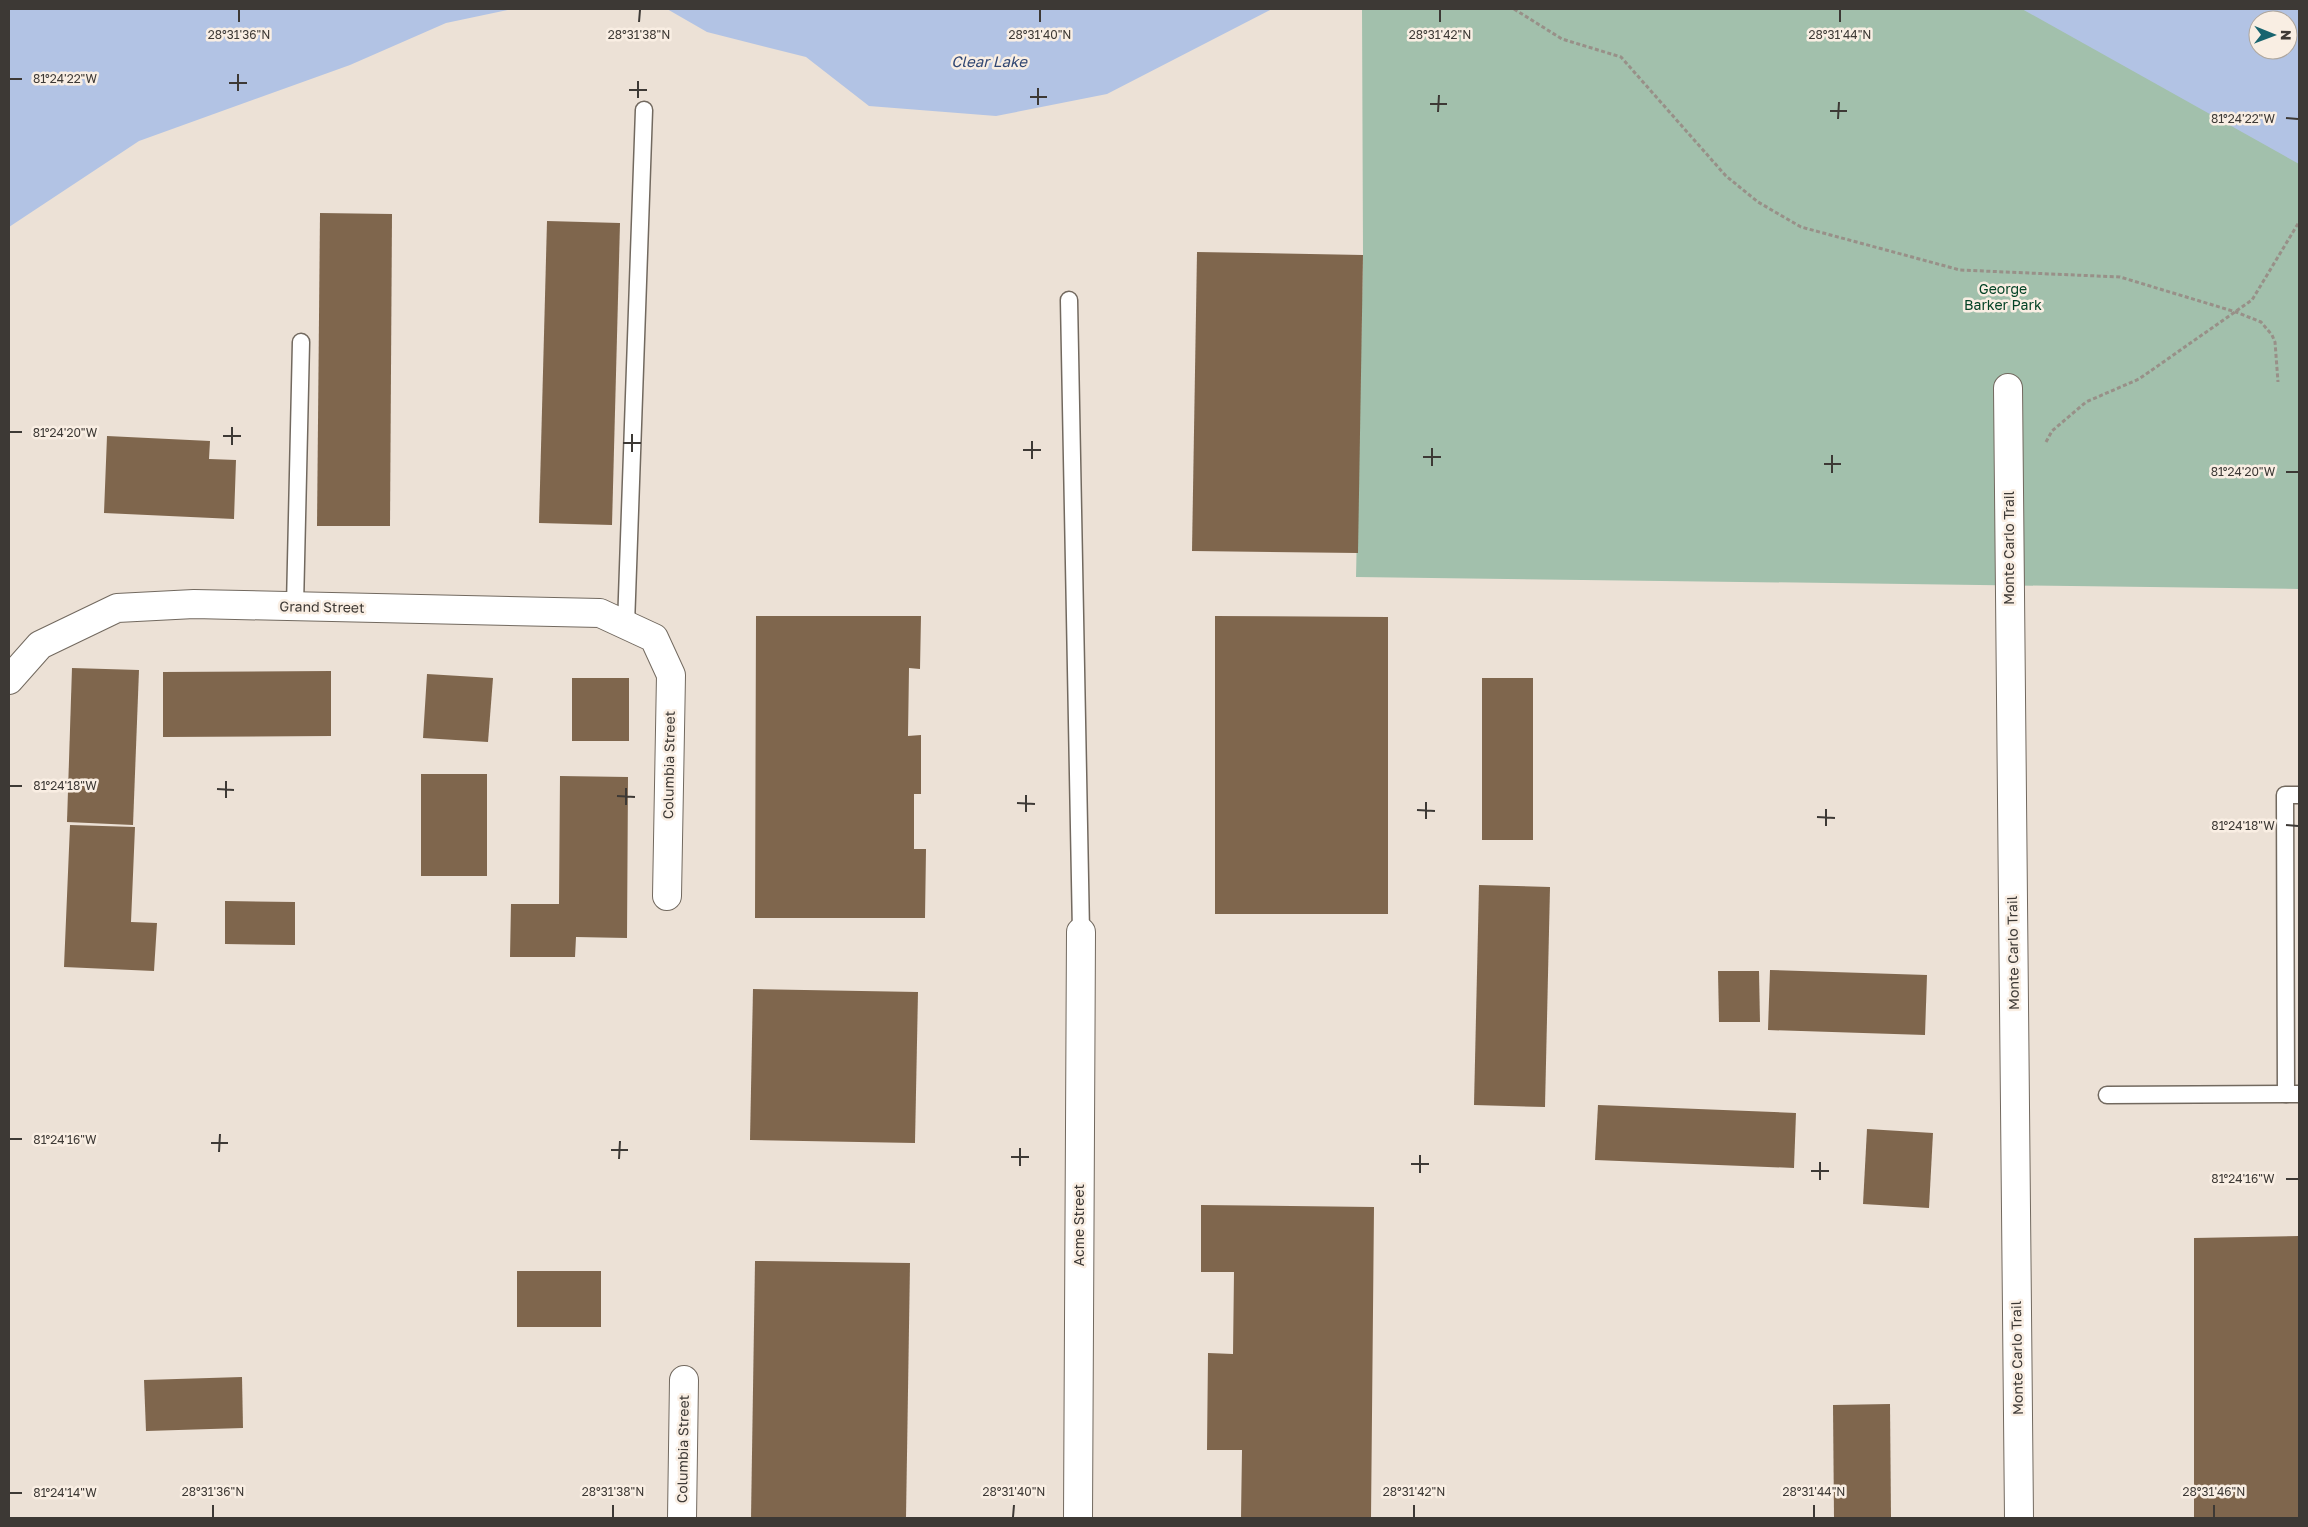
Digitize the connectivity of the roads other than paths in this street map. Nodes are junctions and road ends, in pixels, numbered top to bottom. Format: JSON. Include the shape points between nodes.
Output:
{"nodes":[{"id":1,"x":644,"y":110,"type":"dead end"},
{"id":2,"x":1069,"y":300,"type":"dead end"},
{"id":3,"x":301,"y":342,"type":"dead end"},
{"id":4,"x":2008,"y":388,"type":"dead end"},
{"id":5,"x":295,"y":606,"type":"junction"},
{"id":6,"x":626,"y":625,"type":"junction"},
{"id":7,"x":654,"y":638,"type":"joint"},
{"id":8,"x":9,"y":680,"type":"edge"},
{"id":9,"x":2292,"y":795,"type":"edge"},
{"id":10,"x":667,"y":896,"type":"dead end"},
{"id":11,"x":1081,"y":932,"type":"joint"},
{"id":12,"x":2293,"y":1094,"type":"edge"},
{"id":13,"x":2107,"y":1095,"type":"dead end"},
{"id":14,"x":684,"y":1380,"type":"dead end"},
{"id":15,"x":682,"y":1518,"type":"edge"},
{"id":16,"x":1078,"y":1518,"type":"edge"},
{"id":17,"x":2019,"y":1518,"type":"edge"}],
"edges":[{"from":1,"to":6,"type":"lane"},
{"from":2,"to":11,"type":"lane"},
{"from":3,"to":5,"type":"lane"},
{"from":4,"to":17,"type":"street","name":"Monte Carlo Trail"},
{"from":5,"to":6,"type":"street","name":"Grand Street","via":[[600,613]]},
{"from":5,"to":8,"type":"street","name":"Grand Street","via":[[194,604],[117,608],[40,645]]},
{"from":6,"to":7,"type":"street","name":"Grand Street"},
{"from":7,"to":10,"type":"street","name":"Columbia Street","via":[[671,675]]},
{"from":9,"to":12,"type":"lane"},
{"from":11,"to":16,"type":"street","name":"Acme Street"},
{"from":12,"to":13,"type":"lane"},
{"from":14,"to":15,"type":"street","name":"Columbia Street"}]}
